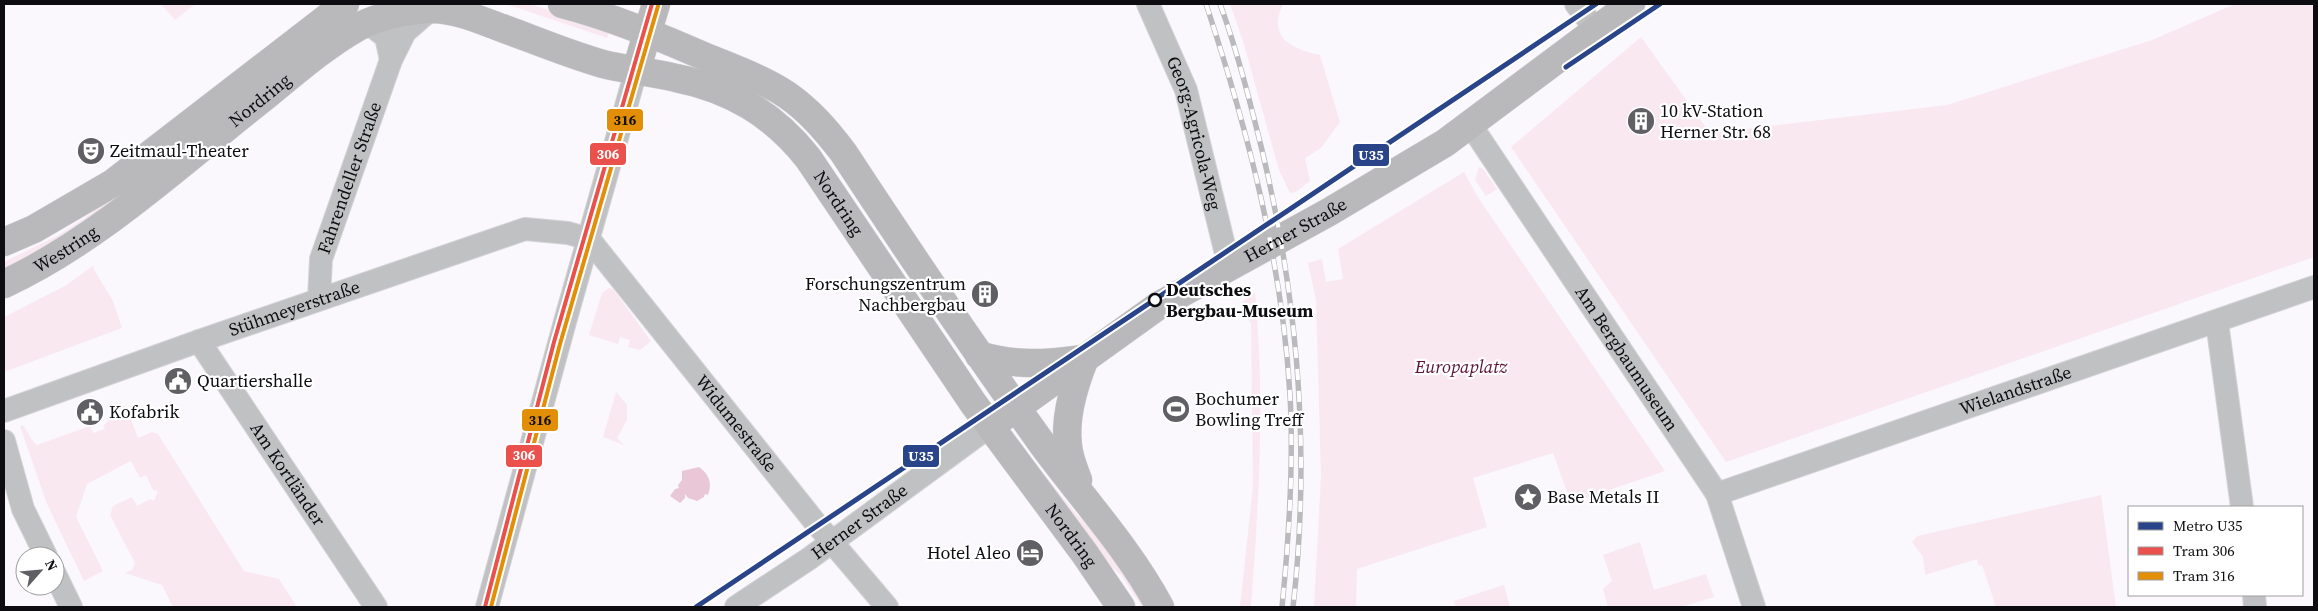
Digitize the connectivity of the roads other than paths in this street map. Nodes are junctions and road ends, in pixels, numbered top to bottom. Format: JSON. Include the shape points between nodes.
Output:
{"nodes":[{"id":1,"x":345,"y":4,"type":"edge"},
{"id":2,"x":656,"y":4,"type":"edge"},
{"id":3,"x":1148,"y":4,"type":"edge"},
{"id":4,"x":1576,"y":4,"type":"edge"},
{"id":5,"x":1631,"y":4,"type":"edge"},
{"id":6,"x":581,"y":5,"type":"edge"},
{"id":7,"x":416,"y":9,"type":"edge"},
{"id":8,"x":368,"y":23,"type":"junction"},
{"id":9,"x":1596,"y":30,"type":"junction"},
{"id":10,"x":648,"y":32,"type":"junction"},
{"id":11,"x":391,"y":60,"type":"junction"},
{"id":12,"x":636,"y":71,"type":"junction"},
{"id":13,"x":1470,"y":124,"type":"junction"},
{"id":14,"x":113,"y":184,"type":"joint"},
{"id":15,"x":125,"y":207,"type":"joint"},
{"id":16,"x":589,"y":239,"type":"junction"},
{"id":17,"x":4,"y":242,"type":"edge"},
{"id":18,"x":1229,"y":266,"type":"junction"},
{"id":19,"x":4,"y":284,"type":"edge"},
{"id":20,"x":2314,"y":287,"type":"edge"},
{"id":21,"x":319,"y":299,"type":"junction"},
{"id":22,"x":2217,"y":322,"type":"junction"},
{"id":23,"x":199,"y":340,"type":"junction"},
{"id":24,"x":979,"y":356,"type":"junction"},
{"id":25,"x":1085,"y":358,"type":"junction"},
{"id":26,"x":1016,"y":408,"type":"junction"},
{"id":27,"x":4,"y":411,"type":"edge"},
{"id":28,"x":990,"y":426,"type":"junction"},
{"id":29,"x":4,"y":441,"type":"edge"},
{"id":30,"x":4,"y":484,"type":"edge"},
{"id":31,"x":1717,"y":494,"type":"junction"},
{"id":32,"x":1084,"y":498,"type":"junction"},
{"id":33,"x":2242,"y":506,"type":"edge"},
{"id":34,"x":23,"y":509,"type":"junction"},
{"id":35,"x":832,"y":541,"type":"junction"},
{"id":36,"x":41,"y":546,"type":"edge"},
{"id":37,"x":65,"y":595,"type":"edge"},
{"id":38,"x":71,"y":607,"type":"edge"},
{"id":39,"x":376,"y":607,"type":"edge"},
{"id":40,"x":487,"y":607,"type":"edge"},
{"id":41,"x":736,"y":607,"type":"edge"},
{"id":42,"x":887,"y":607,"type":"edge"},
{"id":43,"x":1121,"y":607,"type":"edge"},
{"id":44,"x":1160,"y":607,"type":"edge"},
{"id":45,"x":1754,"y":607,"type":"edge"}],
"edges":[{"from":1,"to":14,"type":"main road","name":"Nordring"},
{"from":2,"to":10,"type":"main road"},
{"from":3,"to":18,"type":"street","name":"Georg-Agricola-Weg","via":[[1186,90]]},
{"from":4,"to":9,"type":"street"},
{"from":5,"to":9,"type":"main road","name":"Herner Straße"},
{"from":6,"to":10,"type":"main road","name":"Nordring"},
{"from":7,"to":8,"type":"main road","name":"Nordring"},
{"from":7,"to":11,"type":"street","name":"Fahrendeller Straße"},
{"from":7,"to":12,"type":"main road","name":"Nordring","via":[[457,12],[595,61]]},
{"from":8,"to":11,"type":"street","via":[[386,37]]},
{"from":8,"to":15,"type":"main road","name":"Nordring","via":[[310,60]]},
{"from":9,"to":13,"type":"main road","name":"Herner Straße"},
{"from":10,"to":12,"type":"main road"},
{"from":10,"to":24,"type":"main road","name":"Nordring","via":[[763,81],[809,112],[843,152]]},
{"from":11,"to":21,"type":"street","name":"Fahrendeller Straße","via":[[321,259]]},
{"from":12,"to":16,"type":"street"},
{"from":12,"to":28,"type":"main road","name":"Nordring","via":[[693,82],[730,95],[769,118],[791,136]]},
{"from":13,"to":18,"type":"main road","name":"Herner Straße","via":[[1405,168]]},
{"from":13,"to":31,"type":"street","name":"Am Bergbaumuseum"},
{"from":14,"to":17,"type":"main road","name":"Westring","via":[[34,229]]},
{"from":15,"to":19,"type":"main road","name":"Westring","via":[[54,258]]},
{"from":16,"to":21,"type":"street","name":"Stühmeyerstraße","via":[[525,229]]},
{"from":16,"to":35,"type":"street","name":"Widumestraße"},
{"from":16,"to":40,"type":"street"},
{"from":18,"to":25,"type":"main road","name":"Herner Straße","via":[[1158,306]]},
{"from":20,"to":22,"type":"street","name":"Wielandstraße"},
{"from":21,"to":23,"type":"street","name":"Stühmeyerstraße"},
{"from":22,"to":31,"type":"street","name":"Wielandstraße"},
{"from":22,"to":33,"type":"street"},
{"from":23,"to":27,"type":"street","name":"Stühmeyerstraße"},
{"from":23,"to":39,"type":"street","name":"Am Kortländer"},
{"from":24,"to":25,"type":"main road","via":[[1017,364]]},
{"from":24,"to":26,"type":"main road","name":"Nordring"},
{"from":25,"to":26,"type":"main road","name":"Herner Straße"},
{"from":25,"to":32,"type":"main road","via":[[1074,390],[1068,436],[1071,458]]},
{"from":26,"to":28,"type":"main road","name":"Herner Straße"},
{"from":26,"to":32,"type":"main road","name":"Nordring"},
{"from":28,"to":35,"type":"street","name":"Herner Straße"},
{"from":28,"to":43,"type":"main road","name":"Nordring"},
{"from":29,"to":34,"type":"street"},
{"from":30,"to":34,"type":"street"},
{"from":31,"to":45,"type":"street","name":"Am Bergbaumuseum"},
{"from":32,"to":44,"type":"main road","name":"Nordring","via":[[1120,544]]},
{"from":34,"to":36,"type":"street"},
{"from":35,"to":41,"type":"street","name":"Herner Straße"},
{"from":35,"to":42,"type":"street","name":"Widumestraße"},
{"from":37,"to":38,"type":"street"}]}
